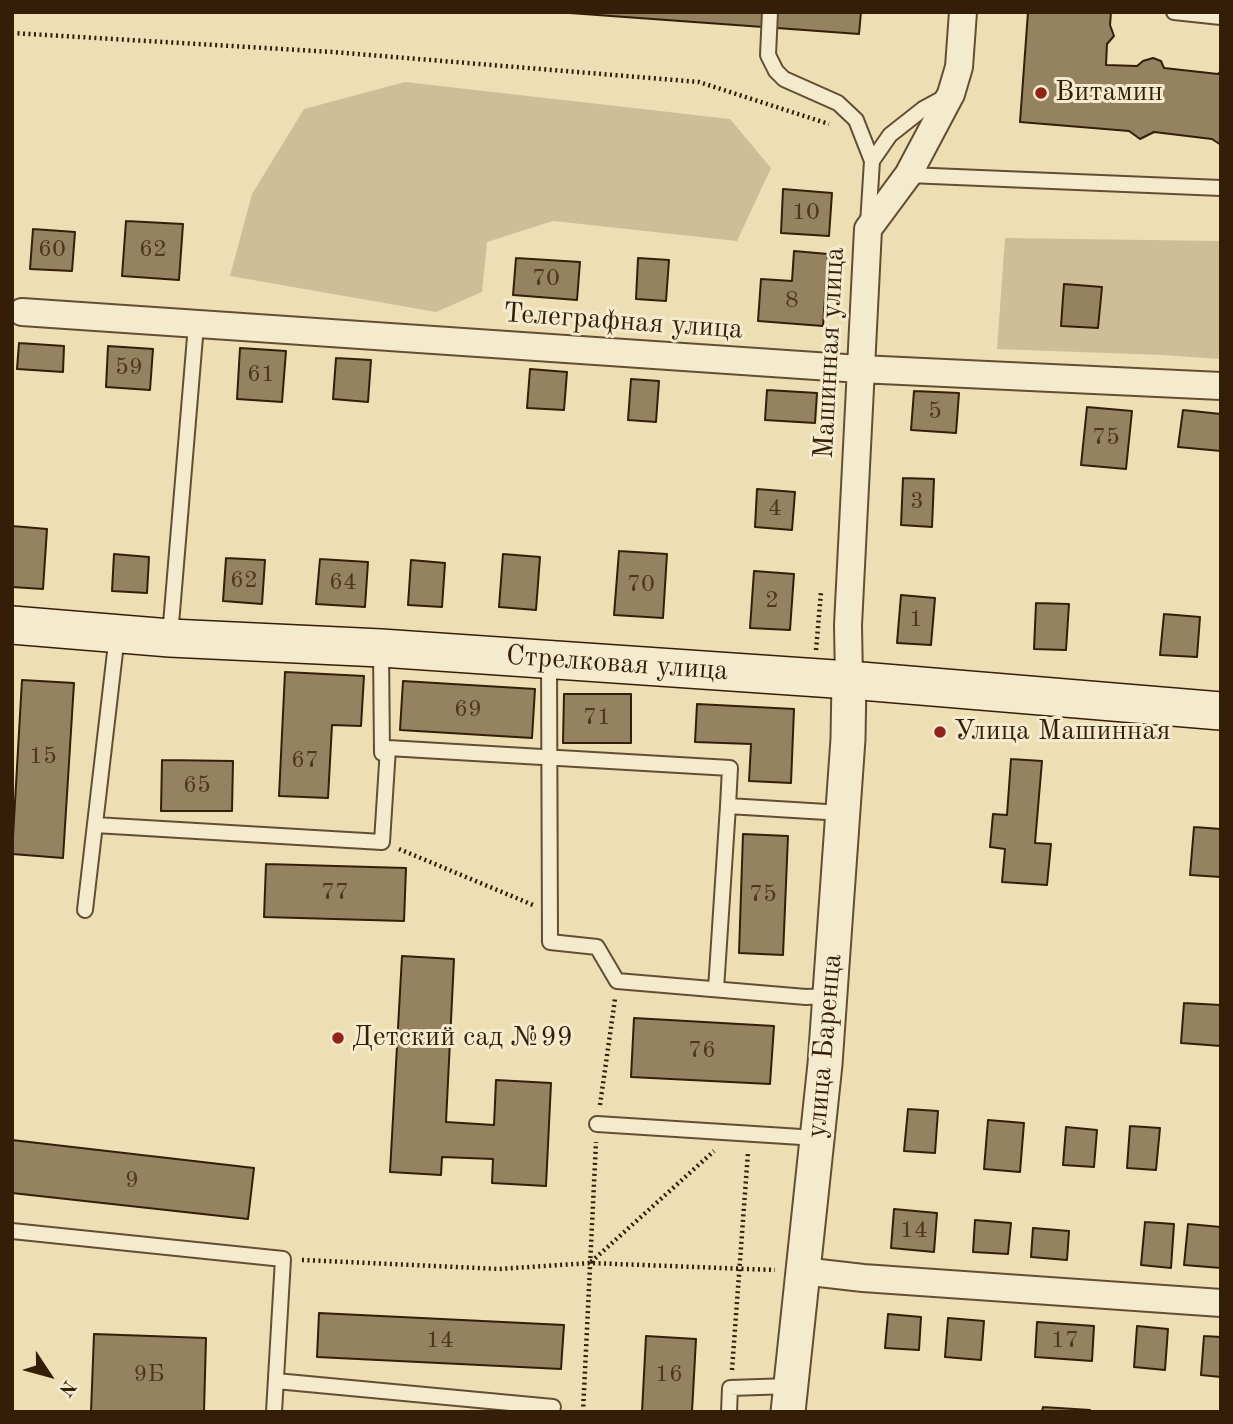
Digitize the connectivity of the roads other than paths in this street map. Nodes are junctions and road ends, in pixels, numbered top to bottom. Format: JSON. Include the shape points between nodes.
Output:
{"nodes":[{"id":1,"x":770,"y":12,"type":"edge"},
{"id":2,"x":963,"y":12,"type":"edge"},
{"id":3,"x":1174,"y":12,"type":"edge"},
{"id":4,"x":1221,"y":17,"type":"edge"},
{"id":5,"x":951,"y":94,"type":"junction"},
{"id":6,"x":872,"y":161,"type":"junction"},
{"id":7,"x":908,"y":175,"type":"junction"},
{"id":8,"x":1221,"y":188,"type":"edge"},
{"id":9,"x":868,"y":229,"type":"junction"},
{"id":10,"x":22,"y":312,"type":"dead end"},
{"id":11,"x":196,"y":325,"type":"junction"},
{"id":12,"x":860,"y":369,"type":"junction"},
{"id":13,"x":1221,"y":386,"type":"edge"},
{"id":14,"x":12,"y":625,"type":"edge"},
{"id":15,"x":118,"y":634,"type":"junction"},
{"id":16,"x":170,"y":638,"type":"junction"},
{"id":17,"x":381,"y":648,"type":"junction"},
{"id":18,"x":549,"y":659,"type":"junction"},
{"id":19,"x":849,"y":680,"type":"junction"},
{"id":20,"x":1221,"y":711,"type":"edge"},
{"id":21,"x":382,"y":753,"type":"dead end"},
{"id":22,"x":550,"y":757,"type":"junction"},
{"id":23,"x":728,"y":806,"type":"junction"},
{"id":24,"x":843,"y":813,"type":"junction"},
{"id":25,"x":95,"y":825,"type":"junction"},
{"id":26,"x":85,"y":909,"type":"dead end"},
{"id":27,"x":716,"y":989,"type":"junction"},
{"id":28,"x":830,"y":996,"type":"junction"},
{"id":29,"x":597,"y":1124,"type":"road end"},
{"id":30,"x":817,"y":1138,"type":"junction"},
{"id":31,"x":12,"y":1231,"type":"edge"},
{"id":32,"x":802,"y":1271,"type":"junction"},
{"id":33,"x":1221,"y":1303,"type":"edge"},
{"id":34,"x":276,"y":1381,"type":"junction"},
{"id":35,"x":789,"y":1399,"type":"edge"},
{"id":36,"x":553,"y":1407,"type":"dead end"},
{"id":37,"x":274,"y":1412,"type":"edge"},
{"id":38,"x":729,"y":1412,"type":"edge"}],
"edges":[{"from":1,"to":6,"type":"lane","via":[[768,55],[776,71],[848,110]]},
{"from":2,"to":5,"type":"street","name":"Машинная улица","via":[[959,67]]},
{"from":3,"to":4,"type":"lane"},
{"from":5,"to":6,"type":"lane","via":[[890,135]]},
{"from":5,"to":7,"type":"street","name":"Машинная улица"},
{"from":6,"to":9,"type":"lane"},
{"from":7,"to":8,"type":"lane"},
{"from":7,"to":9,"type":"street","name":"Машинная улица"},
{"from":9,"to":12,"type":"street","name":"Машинная улица"},
{"from":10,"to":11,"type":"street","name":"Телеграфная улица"},
{"from":11,"to":12,"type":"street","name":"Телеграфная улица"},
{"from":11,"to":16,"type":"lane"},
{"from":12,"to":13,"type":"street","name":"Телеграфная улица"},
{"from":12,"to":19,"type":"street","name":"Машинная улица"},
{"from":14,"to":15,"type":"main road","name":"Стрелковая улица"},
{"from":15,"to":16,"type":"main road","name":"Стрелковая улица"},
{"from":15,"to":25,"type":"lane"},
{"from":16,"to":17,"type":"main road","name":"Стрелковая улица"},
{"from":17,"to":18,"type":"main road","name":"Стрелковая улица"},
{"from":17,"to":21,"type":"lane"},
{"from":18,"to":19,"type":"main road","name":"Стрелковая улица"},
{"from":18,"to":22,"type":"lane"},
{"from":19,"to":20,"type":"main road","name":"Стрелковая улица"},
{"from":19,"to":24,"type":"street","name":"улица Баренца"},
{"from":22,"to":23,"type":"lane","via":[[730,768]]},
{"from":22,"to":25,"type":"lane","via":[[388,748],[382,842]]},
{"from":22,"to":27,"type":"lane","via":[[550,942],[597,947],[617,981]]},
{"from":23,"to":24,"type":"lane"},
{"from":23,"to":27,"type":"lane"},
{"from":24,"to":28,"type":"street","name":"улица Баренца"},
{"from":25,"to":26,"type":"lane"},
{"from":27,"to":28,"type":"lane"},
{"from":28,"to":30,"type":"street","name":"улица Баренца"},
{"from":29,"to":30,"type":"lane"},
{"from":30,"to":32,"type":"street","name":"улица Баренца"},
{"from":31,"to":34,"type":"lane","via":[[283,1259]]},
{"from":32,"to":33,"type":"street"},
{"from":32,"to":35,"type":"street","name":"улица Баренца"},
{"from":34,"to":36,"type":"lane"},
{"from":34,"to":37,"type":"lane"},
{"from":35,"to":38,"type":"lane","via":[[730,1388]]}]}
